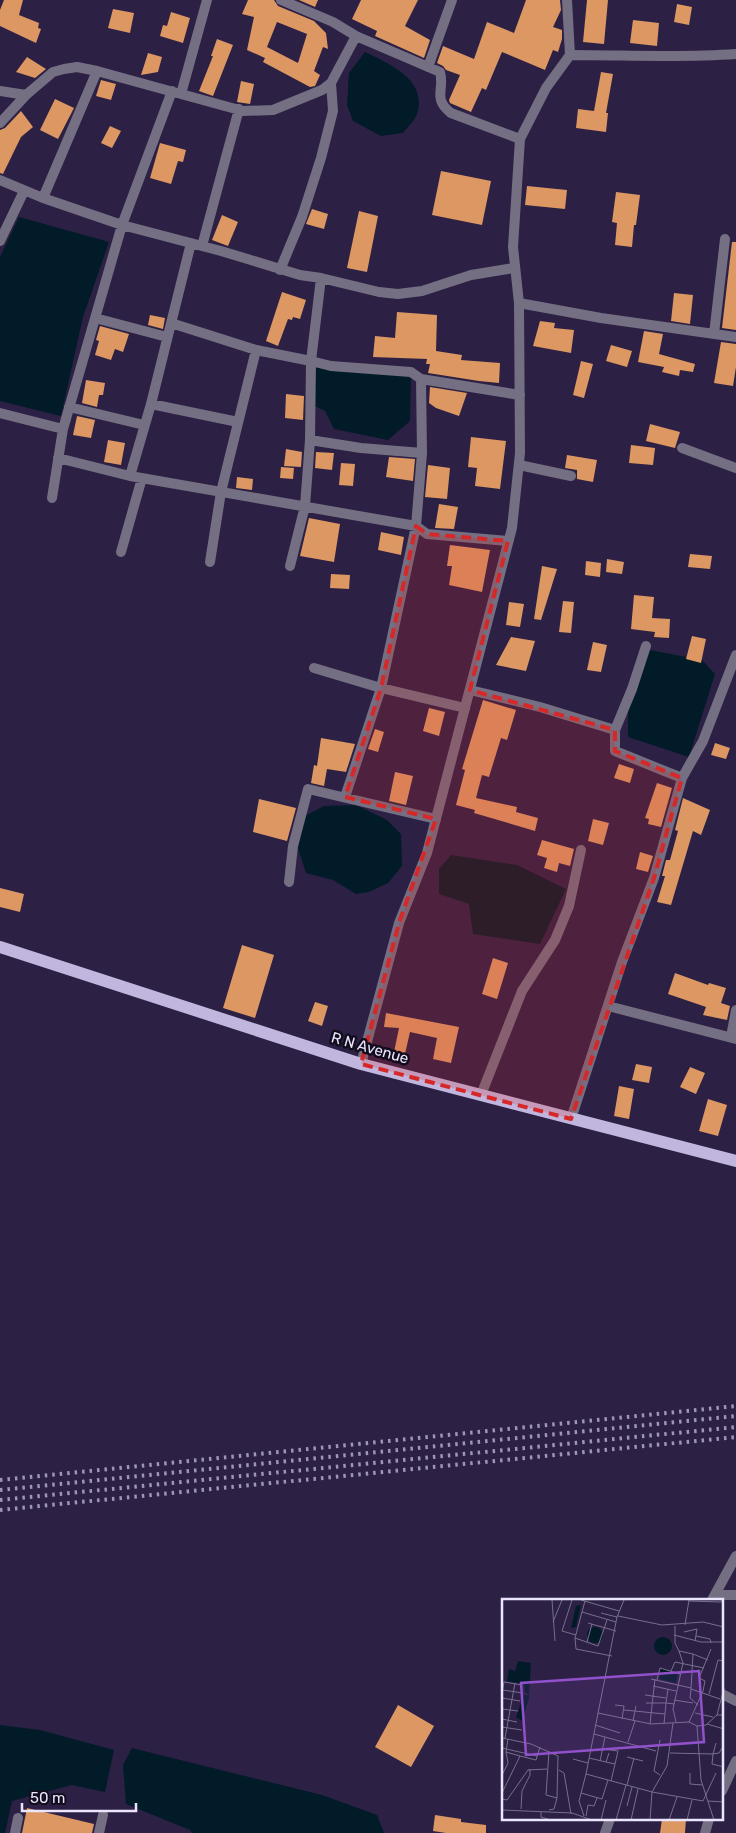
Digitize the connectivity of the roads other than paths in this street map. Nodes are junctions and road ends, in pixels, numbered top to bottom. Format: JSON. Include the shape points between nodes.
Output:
{"nodes":[{"id":1,"x":207,"y":0,"type":"edge"},
{"id":2,"x":281,"y":0,"type":"edge"},
{"id":3,"x":452,"y":0,"type":"edge"},
{"id":4,"x":567,"y":0,"type":"edge"},
{"id":5,"x":356,"y":36,"type":"junction"},
{"id":6,"x":736,"y":54,"type":"edge"},
{"id":7,"x":570,"y":55,"type":"junction"},
{"id":8,"x":428,"y":66,"type":"junction"},
{"id":9,"x":97,"y":70,"type":"junction"},
{"id":10,"x":331,"y":83,"type":"junction"},
{"id":11,"x":0,"y":91,"type":"edge"},
{"id":12,"x":177,"y":92,"type":"junction"},
{"id":13,"x":26,"y":95,"type":"junction"},
{"id":14,"x":239,"y":109,"type":"junction"},
{"id":15,"x":0,"y":123,"type":"edge"},
{"id":16,"x":520,"y":139,"type":"junction"},
{"id":17,"x":0,"y":180,"type":"edge"},
{"id":18,"x":24,"y":190,"type":"junction"},
{"id":19,"x":42,"y":198,"type":"junction"},
{"id":20,"x":122,"y":225,"type":"junction"},
{"id":21,"x":725,"y":239,"type":"dead end"},
{"id":22,"x":0,"y":241,"type":"edge"},
{"id":23,"x":192,"y":243,"type":"junction"},
{"id":24,"x":202,"y":246,"type":"junction"},
{"id":25,"x":514,"y":268,"type":"junction"},
{"id":26,"x":280,"y":270,"type":"junction"},
{"id":27,"x":321,"y":278,"type":"junction"},
{"id":28,"x":518,"y":303,"type":"junction"},
{"id":29,"x":95,"y":318,"type":"junction"},
{"id":30,"x":171,"y":323,"type":"junction"},
{"id":31,"x":714,"y":334,"type":"junction"},
{"id":32,"x":168,"y":337,"type":"junction"},
{"id":33,"x":736,"y":337,"type":"edge"},
{"id":34,"x":256,"y":350,"type":"junction"},
{"id":35,"x":311,"y":361,"type":"junction"},
{"id":36,"x":421,"y":379,"type":"junction"},
{"id":37,"x":520,"y":395,"type":"junction"},
{"id":38,"x":151,"y":404,"type":"junction"},
{"id":39,"x":69,"y":407,"type":"junction"},
{"id":40,"x":0,"y":413,"type":"edge"},
{"id":41,"x":238,"y":422,"type":"junction"},
{"id":42,"x":144,"y":425,"type":"junction"},
{"id":43,"x":63,"y":429,"type":"junction"},
{"id":44,"x":310,"y":440,"type":"junction"},
{"id":45,"x":682,"y":448,"type":"dead end"},
{"id":46,"x":422,"y":453,"type":"junction"},
{"id":47,"x":58,"y":458,"type":"junction"},
{"id":48,"x":519,"y":465,"type":"junction"},
{"id":49,"x":736,"y":468,"type":"edge"},
{"id":50,"x":130,"y":476,"type":"junction"},
{"id":51,"x":572,"y":476,"type":"dead end"},
{"id":52,"x":142,"y":478,"type":"junction"},
{"id":53,"x":221,"y":492,"type":"junction"},
{"id":54,"x":52,"y":498,"type":"dead end"},
{"id":55,"x":305,"y":506,"type":"junction"},
{"id":56,"x":416,"y":526,"type":"junction"},
{"id":57,"x":508,"y":541,"type":"junction"},
{"id":58,"x":121,"y":552,"type":"dead end"},
{"id":59,"x":210,"y":562,"type":"dead end"},
{"id":60,"x":290,"y":566,"type":"dead end"},
{"id":61,"x":646,"y":646,"type":"dead end"},
{"id":62,"x":736,"y":655,"type":"edge"},
{"id":63,"x":314,"y":668,"type":"dead end"},
{"id":64,"x":381,"y":688,"type":"junction"},
{"id":65,"x":470,"y":690,"type":"junction"},
{"id":66,"x":465,"y":708,"type":"junction"},
{"id":67,"x":615,"y":730,"type":"junction"},
{"id":68,"x":682,"y":778,"type":"junction"},
{"id":69,"x":345,"y":797,"type":"junction"},
{"id":70,"x":436,"y":819,"type":"junction"},
{"id":71,"x":581,"y":850,"type":"dead end"},
{"id":72,"x":289,"y":882,"type":"dead end"},
{"id":73,"x":0,"y":946,"type":"edge"},
{"id":74,"x":608,"y":1006,"type":"junction"},
{"id":75,"x":736,"y":1010,"type":"edge"},
{"id":76,"x":734,"y":1038,"type":"edge"},
{"id":77,"x":361,"y":1064,"type":"junction"},
{"id":78,"x":481,"y":1096,"type":"junction"},
{"id":79,"x":571,"y":1119,"type":"junction"},
{"id":80,"x":736,"y":1161,"type":"edge"},
{"id":81,"x":736,"y":1556,"type":"edge"},
{"id":82,"x":736,"y":1595,"type":"edge"},
{"id":83,"x":714,"y":1598,"type":"edge"},
{"id":84,"x":724,"y":1695,"type":"edge"},
{"id":85,"x":736,"y":1701,"type":"edge"},
{"id":86,"x":736,"y":1761,"type":"edge"},
{"id":87,"x":724,"y":1787,"type":"edge"},
{"id":88,"x":103,"y":1815,"type":"dead end"},
{"id":89,"x":18,"y":1818,"type":"dead end"},
{"id":90,"x":610,"y":1820,"type":"edge"},
{"id":91,"x":709,"y":1820,"type":"edge"},
{"id":92,"x":14,"y":1833,"type":"edge"},
{"id":93,"x":99,"y":1833,"type":"edge"},
{"id":94,"x":605,"y":1833,"type":"edge"},
{"id":95,"x":705,"y":1833,"type":"edge"}],
"edges":[{"from":1,"to":12,"type":"street"},
{"from":2,"to":5,"type":"street","via":[[333,22]]},
{"from":3,"to":8,"type":"street"},
{"from":4,"to":7,"type":"street"},
{"from":5,"to":8,"type":"street"},
{"from":5,"to":10,"type":"street"},
{"from":6,"to":7,"type":"street"},
{"from":7,"to":16,"type":"street","via":[[546,88]]},
{"from":8,"to":16,"type":"street","via":[[440,72],[442,106],[451,113]]},
{"from":9,"to":12,"type":"street"},
{"from":9,"to":13,"type":"street","via":[[77,67],[53,72]]},
{"from":9,"to":19,"type":"street"},
{"from":10,"to":14,"type":"street","via":[[322,90],[273,110]]},
{"from":10,"to":26,"type":"street","via":[[333,111],[321,158],[302,218]]},
{"from":11,"to":13,"type":"street"},
{"from":12,"to":14,"type":"street"},
{"from":12,"to":20,"type":"street"},
{"from":13,"to":15,"type":"street"},
{"from":14,"to":24,"type":"street"},
{"from":16,"to":25,"type":"street"},
{"from":17,"to":18,"type":"street"},
{"from":18,"to":19,"type":"street"},
{"from":18,"to":22,"type":"street"},
{"from":19,"to":20,"type":"street"},
{"from":20,"to":23,"type":"street"},
{"from":20,"to":29,"type":"street"},
{"from":21,"to":31,"type":"street"},
{"from":23,"to":24,"type":"street"},
{"from":23,"to":30,"type":"street"},
{"from":24,"to":26,"type":"street"},
{"from":25,"to":27,"type":"street","via":[[471,275],[422,291],[398,294]]},
{"from":25,"to":28,"type":"street"},
{"from":26,"to":27,"type":"street"},
{"from":27,"to":35,"type":"street"},
{"from":28,"to":31,"type":"street"},
{"from":28,"to":37,"type":"street"},
{"from":29,"to":32,"type":"street"},
{"from":29,"to":39,"type":"street"},
{"from":30,"to":32,"type":"street"},
{"from":30,"to":34,"type":"street"},
{"from":31,"to":33,"type":"street"},
{"from":32,"to":38,"type":"street"},
{"from":34,"to":35,"type":"street"},
{"from":34,"to":41,"type":"street"},
{"from":35,"to":36,"type":"street","via":[[331,366],[411,372]]},
{"from":35,"to":44,"type":"street"},
{"from":36,"to":37,"type":"street"},
{"from":36,"to":46,"type":"street"},
{"from":37,"to":48,"type":"street"},
{"from":38,"to":41,"type":"street"},
{"from":38,"to":42,"type":"street"},
{"from":39,"to":42,"type":"street"},
{"from":39,"to":43,"type":"street"},
{"from":40,"to":43,"type":"street"},
{"from":41,"to":53,"type":"street"},
{"from":42,"to":50,"type":"street"},
{"from":43,"to":47,"type":"street"},
{"from":44,"to":46,"type":"street"},
{"from":44,"to":55,"type":"street"},
{"from":45,"to":49,"type":"street"},
{"from":46,"to":56,"type":"street"},
{"from":47,"to":50,"type":"street"},
{"from":47,"to":54,"type":"street"},
{"from":48,"to":51,"type":"street"},
{"from":48,"to":57,"type":"street"},
{"from":50,"to":52,"type":"street"},
{"from":52,"to":53,"type":"street"},
{"from":52,"to":58,"type":"street"},
{"from":53,"to":55,"type":"street"},
{"from":53,"to":59,"type":"street"},
{"from":55,"to":56,"type":"street"},
{"from":55,"to":60,"type":"street"},
{"from":56,"to":57,"type":"street","via":[[427,534]]},
{"from":56,"to":64,"type":"street"},
{"from":57,"to":65,"type":"street"},
{"from":61,"to":67,"type":"street"},
{"from":62,"to":68,"type":"street","via":[[703,740]]},
{"from":63,"to":64,"type":"street"},
{"from":64,"to":66,"type":"street"},
{"from":64,"to":69,"type":"street"},
{"from":65,"to":66,"type":"street"},
{"from":65,"to":67,"type":"street"},
{"from":66,"to":70,"type":"street"},
{"from":67,"to":68,"type":"street","via":[[614,751]]},
{"from":68,"to":74,"type":"street","via":[[654,878]]},
{"from":69,"to":70,"type":"street"},
{"from":69,"to":72,"type":"street","via":[[308,789],[293,846]]},
{"from":70,"to":77,"type":"street","via":[[427,853],[399,923]]},
{"from":71,"to":78,"type":"street","via":[[569,906],[555,940],[522,991]]},
{"from":73,"to":77,"type":"main road","name":"R N Avenue"},
{"from":74,"to":76,"type":"street"},
{"from":74,"to":79,"type":"street"},
{"from":75,"to":76,"type":"street"},
{"from":77,"to":78,"type":"main road","name":"R N Avenue"},
{"from":78,"to":79,"type":"main road","name":"R N Avenue"},
{"from":79,"to":80,"type":"main road","name":"R N Avenue"},
{"from":81,"to":83,"type":"street"},
{"from":82,"to":83,"type":"street"},
{"from":84,"to":85,"type":"street"},
{"from":86,"to":87,"type":"street"},
{"from":88,"to":93,"type":"street"},
{"from":89,"to":92,"type":"street"},
{"from":90,"to":94,"type":"street"},
{"from":91,"to":95,"type":"street"}]}
